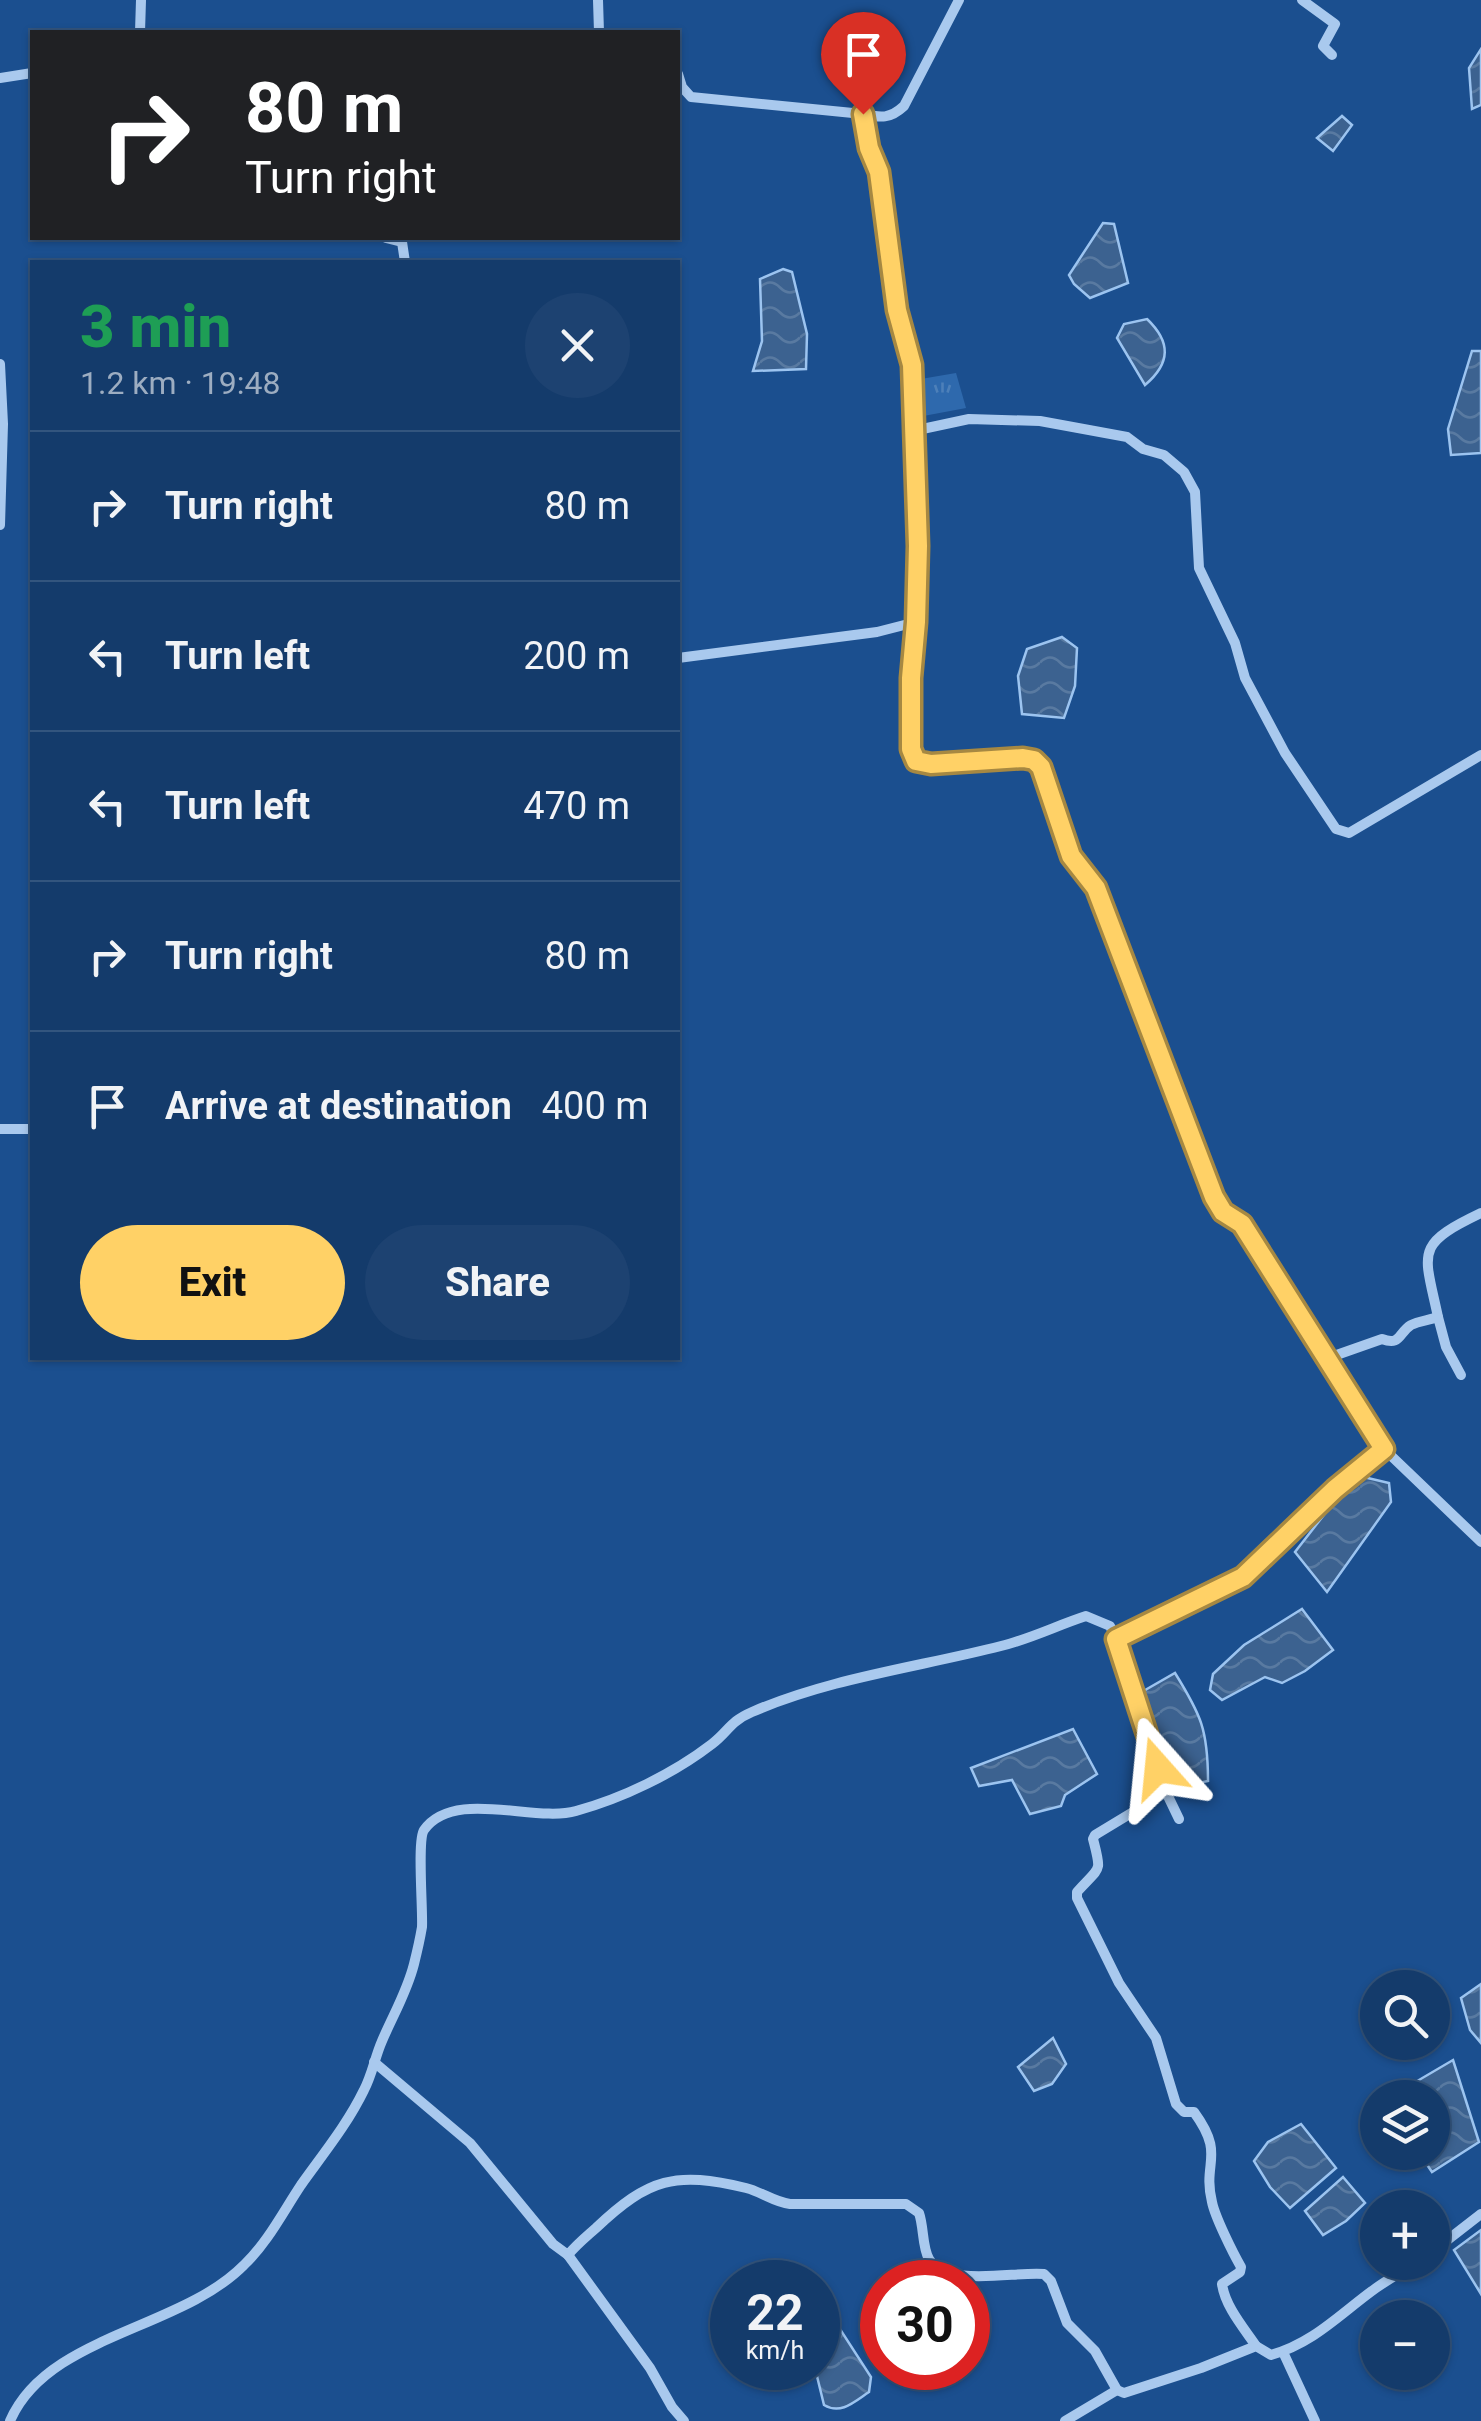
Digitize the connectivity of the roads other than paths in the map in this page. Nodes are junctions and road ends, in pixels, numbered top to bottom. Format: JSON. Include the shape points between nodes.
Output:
{"nodes":[{"id":1,"x":142,"y":0,"type":"edge"},
{"id":2,"x":598,"y":0,"type":"edge"},
{"id":3,"x":958,"y":0,"type":"edge"},
{"id":4,"x":1302,"y":0,"type":"edge"},
{"id":5,"x":140,"y":30,"type":"edge"},
{"id":6,"x":599,"y":30,"type":"edge"},
{"id":7,"x":1332,"y":55,"type":"dead end"},
{"id":8,"x":30,"y":73,"type":"edge"},
{"id":9,"x":0,"y":78,"type":"edge"},
{"id":10,"x":680,"y":80,"type":"edge"},
{"id":11,"x":863,"y":114,"type":"junction"},
{"id":12,"x":394,"y":240,"type":"edge"},
{"id":13,"x":406,"y":260,"type":"edge"},
{"id":14,"x":0,"y":364,"type":"edge"},
{"id":15,"x":913,"y":431,"type":"junction"},
{"id":16,"x":0,"y":525,"type":"edge"},
{"id":17,"x":916,"y":622,"type":"junction"},
{"id":18,"x":680,"y":658,"type":"edge"},
{"id":19,"x":1481,"y":755,"type":"edge"},
{"id":20,"x":0,"y":1129,"type":"edge"},
{"id":21,"x":30,"y":1129,"type":"edge"},
{"id":22,"x":1481,"y":1213,"type":"edge"},
{"id":23,"x":1438,"y":1318,"type":"junction"},
{"id":24,"x":1328,"y":1358,"type":"junction"},
{"id":25,"x":1462,"y":1375,"type":"dead end"},
{"id":26,"x":1384,"y":1449,"type":"junction"},
{"id":27,"x":1481,"y":1542,"type":"edge"},
{"id":28,"x":1116,"y":1639,"type":"junction"},
{"id":29,"x":1166,"y":1792,"type":"junction"},
{"id":30,"x":1179,"y":1819,"type":"dead end"},
{"id":31,"x":374,"y":2062,"type":"junction"},
{"id":32,"x":1481,"y":2214,"type":"edge"},
{"id":33,"x":1450,"y":2238,"type":"edge"},
{"id":34,"x":568,"y":2256,"type":"junction"},
{"id":35,"x":1388,"y":2280,"type":"edge"},
{"id":36,"x":1256,"y":2346,"type":"junction"},
{"id":37,"x":1282,"y":2352,"type":"junction"},
{"id":38,"x":1118,"y":2390,"type":"junction"},
{"id":39,"x":10,"y":2421,"type":"edge"},
{"id":40,"x":684,"y":2421,"type":"edge"},
{"id":41,"x":1065,"y":2421,"type":"edge"},
{"id":42,"x":1315,"y":2421,"type":"edge"}],
"edges":[{"from":1,"to":5,"type":"street"},
{"from":2,"to":6,"type":"street"},
{"from":3,"to":11,"type":"street","via":[[904,106],[882,118]]},
{"from":4,"to":7,"type":"street","via":[[1335,24],[1324,46]]},
{"from":8,"to":9,"type":"street"},
{"from":10,"to":11,"type":"street","via":[[692,97]]},
{"from":11,"to":15,"type":"street","via":[[912,365]]},
{"from":12,"to":13,"type":"street","via":[[402,242]]},
{"from":14,"to":16,"type":"street"},
{"from":15,"to":17,"type":"street"},
{"from":15,"to":19,"type":"street","via":[[970,419],[1040,421],[1127,437],[1184,472],[1195,492],[1199,568],[1245,678],[1285,753],[1343,833]]},
{"from":17,"to":18,"type":"street"},
{"from":17,"to":24,"type":"street","via":[[916,761],[1023,758],[1041,767],[1071,856],[1096,888],[1214,1197],[1242,1224]]},
{"from":20,"to":21,"type":"street"},
{"from":22,"to":23,"type":"street","via":[[1427,1248]]},
{"from":23,"to":24,"type":"street","via":[[1410,1326],[1398,1340]]},
{"from":23,"to":25,"type":"street"},
{"from":24,"to":26,"type":"street"},
{"from":26,"to":27,"type":"street"},
{"from":26,"to":28,"type":"street","via":[[1243,1577]]},
{"from":28,"to":29,"type":"street"},
{"from":28,"to":31,"type":"street","via":[[1110,1626],[1086,1616],[1006,1646],[756,1710],[645,1785],[573,1812],[474,1808],[442,1814],[422,1833],[422,1928],[399,2009]]},
{"from":29,"to":30,"type":"street"},
{"from":29,"to":36,"type":"street","via":[[1094,1835],[1101,1861],[1077,1898],[1119,1983],[1156,2038],[1176,2104],[1194,2112],[1213,2148],[1212,2203],[1242,2270],[1222,2288]]},
{"from":31,"to":34,"type":"street","via":[[470,2143]]},
{"from":31,"to":39,"type":"street","via":[[328,2151],[244,2266],[204,2297],[49,2372],[28,2390]]},
{"from":32,"to":33,"type":"street"},
{"from":34,"to":38,"type":"street","via":[[633,2195],[672,2180],[719,2182],[778,2202],[906,2204],[919,2213],[928,2258],[938,2268],[971,2278],[1044,2274],[1067,2323],[1095,2351]]},
{"from":34,"to":40,"type":"street"},
{"from":35,"to":37,"type":"street","via":[[1318,2335]]},
{"from":36,"to":37,"type":"street","via":[[1272,2355]]},
{"from":36,"to":38,"type":"street","via":[[1135,2392]]},
{"from":37,"to":42,"type":"street"},
{"from":38,"to":41,"type":"street"}]}
